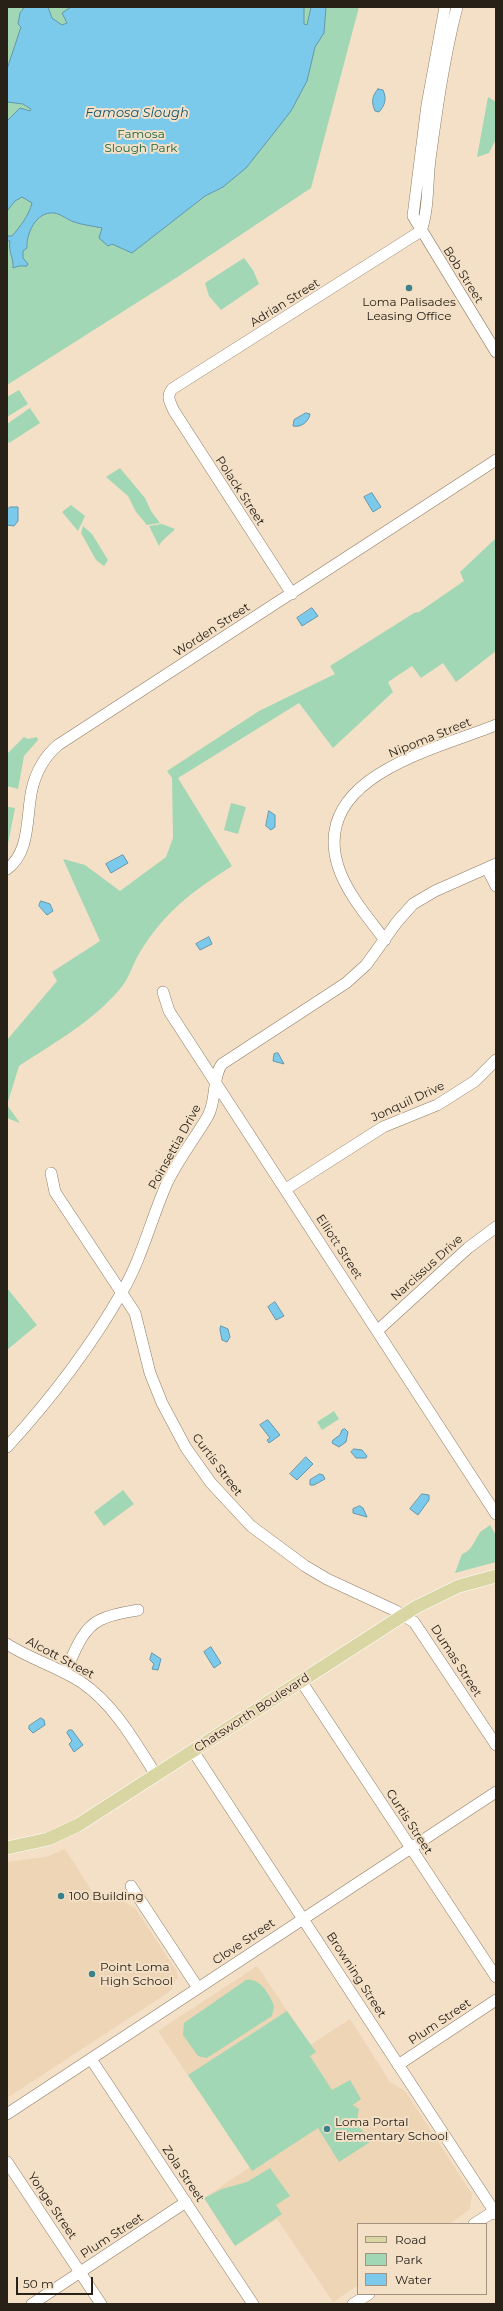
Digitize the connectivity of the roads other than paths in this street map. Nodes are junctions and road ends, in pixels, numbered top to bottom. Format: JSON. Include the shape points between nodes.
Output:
{"nodes":[{"id":1,"x":445,"y":7,"type":"edge"},
{"id":2,"x":457,"y":7,"type":"edge"},
{"id":3,"x":421,"y":232,"type":"junction"},
{"id":4,"x":496,"y":352,"type":"edge"},
{"id":5,"x":168,"y":400,"type":"joint"},
{"id":6,"x":496,"y":460,"type":"edge"},
{"id":7,"x":292,"y":594,"type":"junction"},
{"id":8,"x":496,"y":725,"type":"edge"},
{"id":9,"x":492,"y":866,"type":"edge"},
{"id":10,"x":7,"y":869,"type":"edge"},
{"id":11,"x":496,"y":886,"type":"edge"},
{"id":12,"x":385,"y":940,"type":"junction"},
{"id":13,"x":163,"y":992,"type":"dead end"},
{"id":14,"x":496,"y":1060,"type":"edge"},
{"id":15,"x":216,"y":1084,"type":"junction"},
{"id":16,"x":51,"y":1173,"type":"dead end"},
{"id":17,"x":286,"y":1189,"type":"junction"},
{"id":18,"x":496,"y":1227,"type":"edge"},
{"id":19,"x":122,"y":1292,"type":"junction"},
{"id":20,"x":377,"y":1331,"type":"junction"},
{"id":21,"x":7,"y":1447,"type":"edge"},
{"id":22,"x":496,"y":1514,"type":"edge"},
{"id":23,"x":496,"y":1576,"type":"edge"},
{"id":24,"x":138,"y":1610,"type":"dead end"},
{"id":25,"x":403,"y":1615,"type":"junction"},
{"id":26,"x":7,"y":1644,"type":"edge"},
{"id":27,"x":65,"y":1673,"type":"junction"},
{"id":28,"x":301,"y":1681,"type":"junction"},
{"id":29,"x":496,"y":1746,"type":"edge"},
{"id":30,"x":193,"y":1751,"type":"junction"},
{"id":31,"x":156,"y":1775,"type":"junction"},
{"id":32,"x":496,"y":1792,"type":"edge"},
{"id":33,"x":7,"y":1848,"type":"edge"},
{"id":34,"x":410,"y":1848,"type":"junction"},
{"id":35,"x":131,"y":1886,"type":"dead end"},
{"id":36,"x":304,"y":1918,"type":"junction"},
{"id":37,"x":496,"y":1977,"type":"edge"},
{"id":38,"x":198,"y":1988,"type":"junction"},
{"id":39,"x":496,"y":2000,"type":"edge"},
{"id":40,"x":91,"y":2059,"type":"junction"},
{"id":41,"x":398,"y":2065,"type":"junction"},
{"id":42,"x":7,"y":2114,"type":"edge"},
{"id":43,"x":7,"y":2162,"type":"edge"},
{"id":44,"x":186,"y":2202,"type":"junction"},
{"id":45,"x":495,"y":2212,"type":"edge"},
{"id":46,"x":476,"y":2223,"type":"edge"},
{"id":47,"x":80,"y":2272,"type":"junction"},
{"id":48,"x":367,"y":2295,"type":"edge"},
{"id":49,"x":32,"y":2304,"type":"edge"},
{"id":50,"x":101,"y":2304,"type":"edge"},
{"id":51,"x":253,"y":2304,"type":"edge"},
{"id":52,"x":353,"y":2304,"type":"edge"}],
"edges":[{"from":1,"to":3,"type":"street","via":[[427,105],[415,197],[413,216]]},
{"from":2,"to":3,"type":"street","via":[[439,101],[430,160],[426,217]]},
{"from":3,"to":4,"type":"street","name":"Bob Street"},
{"from":3,"to":5,"type":"street","name":"Adrian Street","via":[[172,389],[168,394]]},
{"from":5,"to":7,"type":"street","name":"Polack Street"},
{"from":6,"to":7,"type":"street","name":"Worden Street"},
{"from":7,"to":10,"type":"street","name":"Worden Street","via":[[54,749],[42,763],[35,779],[22,850]]},
{"from":8,"to":12,"type":"street","name":"Nipoma Street","via":[[395,764],[362,786],[344,808],[335,835],[338,867],[350,890]]},
{"from":9,"to":11,"type":"street"},
{"from":9,"to":12,"type":"street","name":"Poinsettia Drive","via":[[424,896],[405,913]]},
{"from":12,"to":15,"type":"street","name":"Poinsettia Drive","via":[[366,964],[346,983],[222,1064],[217,1072]]},
{"from":13,"to":15,"type":"street","name":"Elliott Street","via":[[169,1011]]},
{"from":14,"to":17,"type":"street","name":"Jonquil Drive","via":[[475,1081],[437,1105],[383,1127]]},
{"from":15,"to":17,"type":"street","name":"Elliott Street"},
{"from":15,"to":19,"type":"street","name":"Poinsettia Drive","via":[[212,1108],[168,1182],[136,1264]]},
{"from":16,"to":19,"type":"street","name":"Curtis Street","via":[[55,1192]]},
{"from":17,"to":20,"type":"street","name":"Elliott Street"},
{"from":18,"to":20,"type":"street","name":"Narcissus Drive","via":[[468,1248]]},
{"from":19,"to":21,"type":"street","name":"Poinsettia Drive","via":[[55,1392]]},
{"from":19,"to":25,"type":"street","name":"Curtis Street","via":[[136,1316],[150,1374],[162,1403],[186,1448],[216,1488],[251,1526],[306,1566],[327,1579]]},
{"from":20,"to":22,"type":"street","name":"Elliott Street"},
{"from":23,"to":25,"type":"main road","name":"Chatsworth Boulevard","via":[[449,1590]]},
{"from":24,"to":27,"type":"street","via":[[105,1617],[93,1624],[83,1637]]},
{"from":25,"to":28,"type":"main road","name":"Chatsworth Boulevard"},
{"from":25,"to":29,"type":"street","name":"Dumas Street","via":[[417,1626]]},
{"from":26,"to":27,"type":"street","name":"Alcott Street"},
{"from":27,"to":31,"type":"street","name":"Alcott Street","via":[[92,1690],[105,1703]]},
{"from":28,"to":30,"type":"main road","name":"Chatsworth Boulevard"},
{"from":28,"to":34,"type":"street","name":"Curtis Street"},
{"from":30,"to":31,"type":"main road","name":"Chatsworth Boulevard"},
{"from":30,"to":36,"type":"street","name":"Browning Street"},
{"from":31,"to":33,"type":"main road","name":"Chatsworth Boulevard","via":[[69,1830],[48,1839]]},
{"from":32,"to":34,"type":"street","name":"Clove Street"},
{"from":34,"to":36,"type":"street","name":"Clove Street"},
{"from":34,"to":37,"type":"street","name":"Curtis Street"},
{"from":35,"to":38,"type":"street"},
{"from":36,"to":38,"type":"street","name":"Clove Street"},
{"from":36,"to":41,"type":"street","name":"Browning Street"},
{"from":38,"to":40,"type":"street","name":"Clove Street"},
{"from":39,"to":41,"type":"street","name":"Plum Street"},
{"from":40,"to":42,"type":"street","name":"Clove Street"},
{"from":40,"to":44,"type":"street","name":"Zola Street"},
{"from":41,"to":45,"type":"street","name":"Browning Street"},
{"from":43,"to":47,"type":"street","name":"Yonge Street"},
{"from":44,"to":47,"type":"street","name":"Plum Street"},
{"from":44,"to":51,"type":"street","name":"Zola Street"},
{"from":45,"to":46,"type":"street"},
{"from":47,"to":49,"type":"street","name":"Plum Street"},
{"from":47,"to":50,"type":"street","name":"Yonge Street"},
{"from":48,"to":52,"type":"street"}]}
